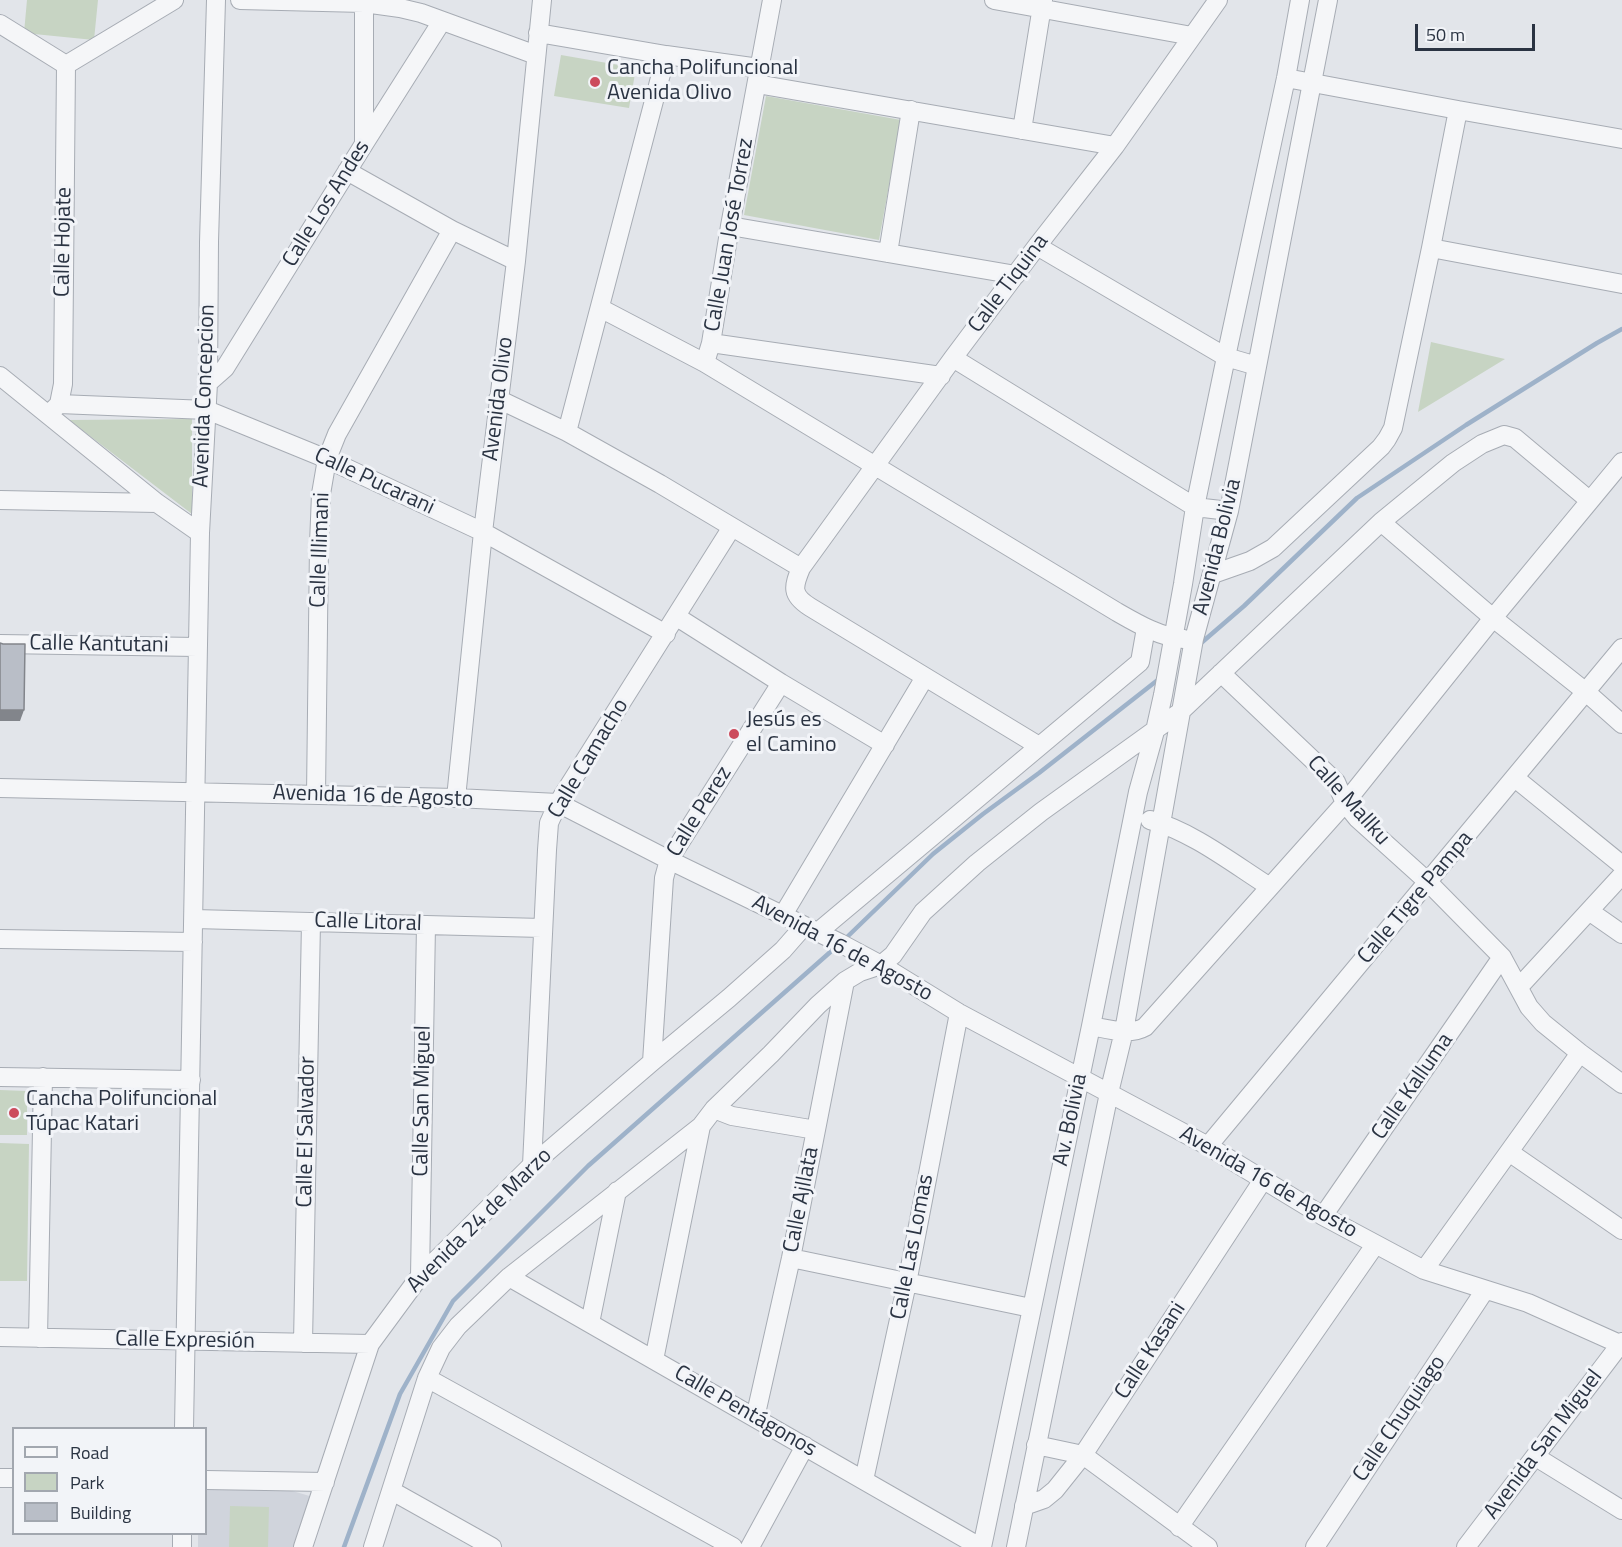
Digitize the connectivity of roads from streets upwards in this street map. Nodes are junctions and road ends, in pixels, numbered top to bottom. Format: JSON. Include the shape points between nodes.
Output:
{"nodes":[{"id":1,"x":174,"y":0,"type":"edge"},
{"id":2,"x":216,"y":0,"type":"edge"},
{"id":3,"x":250,"y":0,"type":"edge"},
{"id":4,"x":542,"y":0,"type":"edge"},
{"id":5,"x":772,"y":0,"type":"edge"},
{"id":6,"x":994,"y":0,"type":"edge"},
{"id":7,"x":1218,"y":0,"type":"edge"},
{"id":8,"x":1300,"y":0,"type":"edge"},
{"id":9,"x":1328,"y":0,"type":"edge"},
{"id":10,"x":364,"y":3,"type":"junction"},
{"id":11,"x":1042,"y":4,"type":"edge"},
{"id":12,"x":442,"y":21,"type":"junction"},
{"id":13,"x":0,"y":24,"type":"edge"},
{"id":14,"x":538,"y":33,"type":"junction"},
{"id":15,"x":1191,"y":36,"type":"junction"},
{"id":16,"x":536,"y":55,"type":"junction"},
{"id":17,"x":666,"y":55,"type":"junction"},
{"id":18,"x":66,"y":65,"type":"junction"},
{"id":19,"x":758,"y":76,"type":"junction"},
{"id":20,"x":1286,"y":78,"type":"junction"},
{"id":21,"x":1312,"y":83,"type":"junction"},
{"id":22,"x":911,"y":110,"type":"junction"},
{"id":23,"x":1458,"y":110,"type":"junction"},
{"id":24,"x":1022,"y":130,"type":"junction"},
{"id":25,"x":1622,"y":139,"type":"edge"},
{"id":26,"x":364,"y":144,"type":"junction"},
{"id":27,"x":1115,"y":146,"type":"junction"},
{"id":28,"x":347,"y":171,"type":"junction"},
{"id":29,"x":730,"y":226,"type":"junction"},
{"id":30,"x":452,"y":230,"type":"junction"},
{"id":31,"x":1037,"y":246,"type":"junction"},
{"id":32,"x":1431,"y":248,"type":"junction"},
{"id":33,"x":888,"y":253,"type":"junction"},
{"id":34,"x":516,"y":261,"type":"junction"},
{"id":35,"x":1016,"y":275,"type":"junction"},
{"id":36,"x":1622,"y":284,"type":"edge"},
{"id":37,"x":600,"y":308,"type":"junction"},
{"id":38,"x":711,"y":343,"type":"junction"},
{"id":39,"x":1226,"y":357,"type":"junction"},
{"id":40,"x":953,"y":358,"type":"junction"},
{"id":41,"x":705,"y":363,"type":"junction"},
{"id":42,"x":1257,"y":366,"type":"junction"},
{"id":43,"x":0,"y":376,"type":"edge"},
{"id":44,"x":941,"y":376,"type":"junction"},
{"id":45,"x":208,"y":383,"type":"junction"},
{"id":46,"x":498,"y":399,"type":"junction"},
{"id":47,"x":54,"y":409,"type":"junction"},
{"id":48,"x":207,"y":410,"type":"junction"},
{"id":49,"x":567,"y":432,"type":"junction"},
{"id":50,"x":327,"y":459,"type":"junction"},
{"id":51,"x":1622,"y":462,"type":"edge"},
{"id":52,"x":875,"y":467,"type":"junction"},
{"id":53,"x":0,"y":500,"type":"edge"},
{"id":54,"x":1589,"y":500,"type":"junction"},
{"id":55,"x":157,"y":503,"type":"junction"},
{"id":56,"x":1195,"y":507,"type":"junction"},
{"id":57,"x":1230,"y":511,"type":"junction"},
{"id":58,"x":1381,"y":522,"type":"junction"},
{"id":59,"x":732,"y":527,"type":"junction"},
{"id":60,"x":483,"y":532,"type":"junction"},
{"id":61,"x":200,"y":533,"type":"junction"},
{"id":62,"x":801,"y":568,"type":"junction"},
{"id":63,"x":1213,"y":574,"type":"junction"},
{"id":64,"x":677,"y":616,"type":"junction"},
{"id":65,"x":1493,"y":618,"type":"junction"},
{"id":66,"x":1146,"y":628,"type":"junction"},
{"id":67,"x":666,"y":634,"type":"junction"},
{"id":68,"x":1194,"y":639,"type":"junction"},
{"id":69,"x":0,"y":644,"type":"edge"},
{"id":70,"x":1171,"y":646,"type":"junction"},
{"id":71,"x":197,"y":647,"type":"junction"},
{"id":72,"x":1622,"y":648,"type":"edge"},
{"id":73,"x":1221,"y":674,"type":"junction"},
{"id":74,"x":925,"y":677,"type":"junction"},
{"id":75,"x":781,"y":683,"type":"junction"},
{"id":76,"x":1586,"y":692,"type":"junction"},
{"id":77,"x":1180,"y":712,"type":"junction"},
{"id":78,"x":1622,"y":724,"type":"edge"},
{"id":79,"x":1155,"y":731,"type":"junction"},
{"id":80,"x":885,"y":745,"type":"junction"},
{"id":81,"x":1039,"y":746,"type":"junction"},
{"id":82,"x":1515,"y":778,"type":"junction"},
{"id":83,"x":0,"y":788,"type":"edge"},
{"id":84,"x":196,"y":792,"type":"junction"},
{"id":85,"x":316,"y":795,"type":"junction"},
{"id":86,"x":456,"y":798,"type":"junction"},
{"id":87,"x":558,"y":803,"type":"junction"},
{"id":88,"x":1345,"y":803,"type":"junction"},
{"id":89,"x":1134,"y":817,"type":"junction"},
{"id":90,"x":1160,"y":823,"type":"junction"},
{"id":91,"x":669,"y":860,"type":"junction"},
{"id":92,"x":1622,"y":865,"type":"edge"},
{"id":93,"x":1622,"y":875,"type":"edge"},
{"id":94,"x":1428,"y":882,"type":"junction"},
{"id":95,"x":1270,"y":887,"type":"junction"},
{"id":96,"x":1589,"y":911,"type":"junction"},
{"id":97,"x":783,"y":915,"type":"junction"},
{"id":98,"x":194,"y":920,"type":"junction"},
{"id":99,"x":311,"y":922,"type":"junction"},
{"id":100,"x":426,"y":925,"type":"junction"},
{"id":101,"x":542,"y":928,"type":"junction"},
{"id":102,"x":811,"y":929,"type":"junction"},
{"id":103,"x":1622,"y":934,"type":"edge"},
{"id":104,"x":0,"y":939,"type":"edge"},
{"id":105,"x":193,"y":942,"type":"junction"},
{"id":106,"x":1502,"y":957,"type":"junction"},
{"id":107,"x":881,"y":965,"type":"junction"},
{"id":108,"x":845,"y":981,"type":"junction"},
{"id":109,"x":1519,"y":987,"type":"junction"},
{"id":110,"x":958,"y":1013,"type":"junction"},
{"id":111,"x":1091,"y":1026,"type":"junction"},
{"id":112,"x":1124,"y":1031,"type":"junction"},
{"id":113,"x":1580,"y":1053,"type":"junction"},
{"id":114,"x":652,"y":1062,"type":"junction"},
{"id":115,"x":0,"y":1077,"type":"edge"},
{"id":116,"x":43,"y":1077,"type":"junction"},
{"id":117,"x":1080,"y":1079,"type":"junction"},
{"id":118,"x":191,"y":1080,"type":"junction"},
{"id":119,"x":1622,"y":1084,"type":"edge"},
{"id":120,"x":1109,"y":1093,"type":"junction"},
{"id":121,"x":714,"y":1109,"type":"junction"},
{"id":122,"x":701,"y":1126,"type":"junction"},
{"id":123,"x":816,"y":1130,"type":"junction"},
{"id":124,"x":1208,"y":1146,"type":"junction"},
{"id":125,"x":1509,"y":1152,"type":"junction"},
{"id":126,"x":532,"y":1165,"type":"junction"},
{"id":127,"x":1263,"y":1179,"type":"junction"},
{"id":128,"x":617,"y":1191,"type":"junction"},
{"id":129,"x":1323,"y":1216,"type":"junction"},
{"id":130,"x":1622,"y":1230,"type":"edge"},
{"id":131,"x":1375,"y":1245,"type":"junction"},
{"id":132,"x":791,"y":1258,"type":"junction"},
{"id":133,"x":1424,"y":1270,"type":"junction"},
{"id":134,"x":420,"y":1276,"type":"junction"},
{"id":135,"x":509,"y":1277,"type":"junction"},
{"id":136,"x":907,"y":1283,"type":"junction"},
{"id":137,"x":1485,"y":1290,"type":"junction"},
{"id":138,"x":1031,"y":1308,"type":"junction"},
{"id":139,"x":590,"y":1323,"type":"junction"},
{"id":140,"x":0,"y":1337,"type":"edge"},
{"id":141,"x":38,"y":1338,"type":"junction"},
{"id":142,"x":186,"y":1341,"type":"junction"},
{"id":143,"x":303,"y":1343,"type":"junction"},
{"id":144,"x":370,"y":1344,"type":"junction"},
{"id":145,"x":1622,"y":1344,"type":"edge"},
{"id":146,"x":654,"y":1360,"type":"junction"},
{"id":147,"x":427,"y":1378,"type":"junction"},
{"id":148,"x":755,"y":1418,"type":"junction"},
{"id":149,"x":184,"y":1427,"type":"edge"},
{"id":150,"x":1036,"y":1445,"type":"junction"},
{"id":151,"x":805,"y":1446,"type":"junction"},
{"id":152,"x":1083,"y":1455,"type":"junction"},
{"id":153,"x":1536,"y":1457,"type":"junction"},
{"id":154,"x":207,"y":1480,"type":"edge"},
{"id":155,"x":864,"y":1480,"type":"junction"},
{"id":156,"x":325,"y":1482,"type":"junction"},
{"id":157,"x":392,"y":1491,"type":"junction"},
{"id":158,"x":1024,"y":1506,"type":"junction"},
{"id":159,"x":1622,"y":1510,"type":"edge"},
{"id":160,"x":1179,"y":1527,"type":"junction"},
{"id":161,"x":303,"y":1547,"type":"edge"},
{"id":162,"x":373,"y":1547,"type":"edge"},
{"id":163,"x":492,"y":1547,"type":"edge"},
{"id":164,"x":733,"y":1547,"type":"edge"},
{"id":165,"x":750,"y":1547,"type":"edge"},
{"id":166,"x":981,"y":1547,"type":"edge"},
{"id":167,"x":1016,"y":1547,"type":"edge"},
{"id":168,"x":1208,"y":1547,"type":"edge"},
{"id":169,"x":1315,"y":1547,"type":"edge"},
{"id":170,"x":1466,"y":1547,"type":"edge"}],
"edges":[{"from":1,"to":18,"type":"street"},
{"from":2,"to":45,"type":"street","name":"Avenida Concepcion"},
{"from":3,"to":10,"type":"street"},
{"from":4,"to":14,"type":"street","name":"Avenida Olivo"},
{"from":5,"to":19,"type":"street","name":"Calle Juan José Torrez"},
{"from":6,"to":11,"type":"street"},
{"from":7,"to":15,"type":"street","name":"Calle Tiquina"},
{"from":8,"to":20,"type":"street","name":"Avenida Bolivia"},
{"from":9,"to":21,"type":"street","name":"Avenida Bolivia"},
{"from":10,"to":12,"type":"street","via":[[400,8]]},
{"from":10,"to":26,"type":"street"},
{"from":11,"to":15,"type":"street"},
{"from":11,"to":24,"type":"street"},
{"from":12,"to":16,"type":"street"},
{"from":12,"to":26,"type":"street","name":"Calle Los Andes"},
{"from":13,"to":18,"type":"street"},
{"from":14,"to":16,"type":"street","name":"Avenida Olivo"},
{"from":14,"to":17,"type":"street"},
{"from":15,"to":27,"type":"street","name":"Calle Tiquina"},
{"from":16,"to":34,"type":"street","name":"Avenida Olivo"},
{"from":17,"to":19,"type":"street"},
{"from":17,"to":37,"type":"street"},
{"from":18,"to":47,"type":"street","name":"Calle Hojate","via":[[63,384]]},
{"from":19,"to":22,"type":"street"},
{"from":19,"to":29,"type":"street","name":"Calle Juan José Torrez"},
{"from":20,"to":21,"type":"street"},
{"from":20,"to":39,"type":"street","name":"Avenida Bolivia"},
{"from":21,"to":23,"type":"street"},
{"from":21,"to":42,"type":"street","name":"Avenida Bolivia"},
{"from":22,"to":24,"type":"street"},
{"from":22,"to":33,"type":"street"},
{"from":23,"to":25,"type":"street"},
{"from":23,"to":32,"type":"street"},
{"from":24,"to":27,"type":"street"},
{"from":26,"to":28,"type":"street","name":"Calle Los Andes"},
{"from":27,"to":31,"type":"street","name":"Calle Tiquina"},
{"from":28,"to":30,"type":"street"},
{"from":28,"to":45,"type":"street","name":"Calle Los Andes","via":[[225,368]]},
{"from":29,"to":33,"type":"street"},
{"from":29,"to":38,"type":"street","name":"Calle Juan José Torrez"},
{"from":30,"to":34,"type":"street"},
{"from":30,"to":50,"type":"street","name":"Calle Illimani","via":[[337,434]]},
{"from":31,"to":35,"type":"street","name":"Calle Tiquina"},
{"from":31,"to":39,"type":"street"},
{"from":32,"to":36,"type":"street"},
{"from":32,"to":63,"type":"street","via":[[1396,417],[1387,439],[1273,548]]},
{"from":33,"to":35,"type":"street"},
{"from":34,"to":46,"type":"street","name":"Avenida Olivo"},
{"from":35,"to":40,"type":"street","name":"Calle Tiquina"},
{"from":37,"to":41,"type":"street"},
{"from":37,"to":49,"type":"street"},
{"from":38,"to":41,"type":"street","name":"Calle Juan José Torrez"},
{"from":38,"to":44,"type":"street"},
{"from":39,"to":42,"type":"street"},
{"from":39,"to":56,"type":"street","name":"Avenida Bolivia"},
{"from":40,"to":44,"type":"street","name":"Calle Tiquina"},
{"from":40,"to":56,"type":"street"},
{"from":41,"to":52,"type":"street"},
{"from":42,"to":57,"type":"street","name":"Avenida Bolivia"},
{"from":43,"to":47,"type":"street"},
{"from":44,"to":52,"type":"street","name":"Calle Tiquina"},
{"from":45,"to":48,"type":"street","name":"Avenida Concepcion"},
{"from":46,"to":49,"type":"street"},
{"from":46,"to":60,"type":"street","name":"Avenida Olivo"},
{"from":47,"to":48,"type":"street","name":"Calle Pucarani"},
{"from":47,"to":55,"type":"street"},
{"from":48,"to":50,"type":"street","name":"Calle Pucarani"},
{"from":48,"to":61,"type":"street","name":"Avenida Concepcion"},
{"from":49,"to":59,"type":"street"},
{"from":50,"to":60,"type":"street","name":"Calle Pucarani"},
{"from":50,"to":85,"type":"street","name":"Calle Illimani","via":[[319,544]]},
{"from":51,"to":54,"type":"street"},
{"from":52,"to":62,"type":"street","name":"Calle Tiquina"},
{"from":52,"to":66,"type":"street"},
{"from":53,"to":55,"type":"street"},
{"from":54,"to":58,"type":"street","via":[[1515,438],[1504,435],[1453,463]]},
{"from":54,"to":65,"type":"street"},
{"from":55,"to":61,"type":"street"},
{"from":56,"to":57,"type":"street"},
{"from":56,"to":70,"type":"street","name":"Avenida Bolivia"},
{"from":57,"to":63,"type":"street","name":"Avenida Bolivia"},
{"from":58,"to":65,"type":"street"},
{"from":58,"to":73,"type":"street"},
{"from":59,"to":62,"type":"street"},
{"from":59,"to":64,"type":"street","name":"Calle Camacho"},
{"from":60,"to":67,"type":"street","name":"Calle Pucarani"},
{"from":60,"to":86,"type":"street","name":"Avenida Olivo"},
{"from":61,"to":71,"type":"street","name":"Avenida Concepcion"},
{"from":62,"to":74,"type":"street","via":[[795,588],[801,601]]},
{"from":63,"to":68,"type":"street","name":"Avenida Bolivia"},
{"from":64,"to":67,"type":"street","name":"Calle Camacho"},
{"from":64,"to":75,"type":"street"},
{"from":65,"to":76,"type":"street"},
{"from":65,"to":88,"type":"street"},
{"from":66,"to":70,"type":"street"},
{"from":66,"to":81,"type":"street","name":"Avenida 24 de Marzo","via":[[1140,662]]},
{"from":67,"to":87,"type":"street","name":"Calle Camacho"},
{"from":68,"to":70,"type":"street"},
{"from":68,"to":77,"type":"street","name":"Avenida Bolivia"},
{"from":69,"to":71,"type":"street","name":"Calle Kantutani"},
{"from":70,"to":79,"type":"street","name":"Av. Bolivia"},
{"from":71,"to":84,"type":"street","name":"Avenida Concepcion"},
{"from":72,"to":76,"type":"street","name":"Calle Tigre Pampa"},
{"from":73,"to":77,"type":"street"},
{"from":73,"to":88,"type":"street","name":"Calle Mallku","via":[[1336,783]]},
{"from":74,"to":80,"type":"street"},
{"from":74,"to":81,"type":"street"},
{"from":75,"to":80,"type":"street"},
{"from":75,"to":91,"type":"street","name":"Calle Perez"},
{"from":76,"to":78,"type":"street"},
{"from":76,"to":82,"type":"street","name":"Calle Tigre Pampa"},
{"from":77,"to":79,"type":"street"},
{"from":77,"to":90,"type":"street","name":"Avenida Bolivia"},
{"from":79,"to":89,"type":"street","name":"Av. Bolivia"},
{"from":79,"to":107,"type":"street","via":[[977,862],[923,912],[893,955]]},
{"from":80,"to":97,"type":"street"},
{"from":81,"to":102,"type":"street","name":"Avenida 24 de Marzo"},
{"from":82,"to":92,"type":"street"},
{"from":82,"to":94,"type":"street","name":"Calle Tigre Pampa"},
{"from":83,"to":84,"type":"street","name":"Avenida 16 de Agosto"},
{"from":84,"to":85,"type":"street","name":"Avenida 16 de Agosto"},
{"from":84,"to":98,"type":"street","name":"Avenida Concepcion"},
{"from":85,"to":86,"type":"street","name":"Avenida 16 de Agosto"},
{"from":86,"to":87,"type":"street","name":"Avenida 16 de Agosto"},
{"from":87,"to":91,"type":"street","name":"Avenida 16 de Agosto"},
{"from":87,"to":101,"type":"street","name":"Calle Camacho","via":[[549,824]]},
{"from":88,"to":94,"type":"street","name":"Calle Mallku"},
{"from":88,"to":95,"type":"street"},
{"from":89,"to":90,"type":"street"},
{"from":89,"to":111,"type":"street","name":"Av. Bolivia"},
{"from":90,"to":95,"type":"street","via":[[1190,836]]},
{"from":90,"to":112,"type":"street","name":"Avenida Bolivia"},
{"from":91,"to":97,"type":"street","name":"Avenida 16 de Agosto"},
{"from":91,"to":114,"type":"street","name":"Calle Perez","via":[[663,888]]},
{"from":93,"to":96,"type":"street"},
{"from":94,"to":106,"type":"street","name":"Calle Mallku"},
{"from":94,"to":124,"type":"street","name":"Calle Tigre Pampa"},
{"from":95,"to":112,"type":"street","via":[[1144,1027]]},
{"from":96,"to":103,"type":"street"},
{"from":96,"to":109,"type":"street"},
{"from":97,"to":102,"type":"street","name":"Avenida 16 de Agosto"},
{"from":98,"to":99,"type":"street","name":"Calle Litoral"},
{"from":98,"to":105,"type":"street","name":"Avenida Concepcion"},
{"from":99,"to":100,"type":"street","name":"Calle Litoral"},
{"from":99,"to":143,"type":"street","name":"Calle El Salvador"},
{"from":100,"to":101,"type":"street","name":"Calle Litoral"},
{"from":100,"to":134,"type":"street","name":"Calle San Miguel"},
{"from":101,"to":126,"type":"street","name":"Calle Camacho"},
{"from":102,"to":107,"type":"street","name":"Avenida 16 de Agosto"},
{"from":102,"to":114,"type":"street","name":"Avenida 24 de Marzo"},
{"from":104,"to":105,"type":"street"},
{"from":105,"to":118,"type":"street","name":"Avenida Concepcion"},
{"from":106,"to":109,"type":"street","name":"Calle Mallku"},
{"from":106,"to":129,"type":"street","name":"Calle Kalluma"},
{"from":107,"to":108,"type":"street"},
{"from":107,"to":110,"type":"street","name":"Avenida 16 de Agosto"},
{"from":108,"to":121,"type":"street"},
{"from":108,"to":123,"type":"street","name":"Calle Ajllata"},
{"from":109,"to":113,"type":"street","name":"Calle Mallku","via":[[1542,1023]]},
{"from":110,"to":117,"type":"street","name":"Avenida 16 de Agosto"},
{"from":110,"to":136,"type":"street","name":"Calle Las Lomas"},
{"from":111,"to":112,"type":"street"},
{"from":111,"to":117,"type":"street","name":"Av. Bolivia"},
{"from":112,"to":120,"type":"street","name":"Avenida Bolivia"},
{"from":113,"to":119,"type":"street","name":"Calle Mallku"},
{"from":113,"to":125,"type":"street"},
{"from":114,"to":126,"type":"street","name":"Avenida 24 de Marzo"},
{"from":115,"to":116,"type":"street"},
{"from":116,"to":118,"type":"street"},
{"from":116,"to":141,"type":"street"},
{"from":117,"to":120,"type":"street","name":"Avenida 16 de Agosto"},
{"from":117,"to":138,"type":"street","name":"Av. Bolivia"},
{"from":118,"to":142,"type":"street","name":"Avenida Concepcion"},
{"from":120,"to":124,"type":"street","name":"Avenida 16 de Agosto"},
{"from":120,"to":150,"type":"street","name":"Av. Bolivia"},
{"from":121,"to":122,"type":"street"},
{"from":121,"to":123,"type":"street","via":[[732,1116]]},
{"from":122,"to":128,"type":"street"},
{"from":122,"to":146,"type":"street"},
{"from":123,"to":132,"type":"street","name":"Calle Ajllata"},
{"from":124,"to":127,"type":"street","name":"Avenida 16 de Agosto"},
{"from":125,"to":130,"type":"street"},
{"from":125,"to":133,"type":"street"},
{"from":126,"to":134,"type":"street","name":"Avenida 24 de Marzo"},
{"from":127,"to":129,"type":"street","name":"Avenida 16 de Agosto"},
{"from":127,"to":152,"type":"street","name":"Calle Kasani"},
{"from":128,"to":135,"type":"street"},
{"from":128,"to":139,"type":"street"},
{"from":129,"to":131,"type":"street","name":"Avenida 16 de Agosto"},
{"from":131,"to":133,"type":"street","name":"Avenida 16 de Agosto"},
{"from":131,"to":160,"type":"street"},
{"from":132,"to":136,"type":"street"},
{"from":132,"to":148,"type":"street","name":"Calle Ajllata"},
{"from":133,"to":137,"type":"street","name":"Avenida 16 de Agosto"},
{"from":134,"to":144,"type":"street","name":"Avenida 24 de Marzo"},
{"from":135,"to":139,"type":"street","name":"Calle Pentágonos"},
{"from":135,"to":147,"type":"street","via":[[458,1326],[441,1348]]},
{"from":136,"to":138,"type":"street"},
{"from":136,"to":155,"type":"street","name":"Calle Las Lomas"},
{"from":137,"to":145,"type":"street","name":"Avenida 16 de Agosto","via":[[1528,1303]]},
{"from":137,"to":169,"type":"street","name":"Calle Chuquiago"},
{"from":138,"to":166,"type":"street","name":"Av. Bolivia"},
{"from":139,"to":146,"type":"street","name":"Calle Pentágonos"},
{"from":140,"to":141,"type":"street","name":"Calle Expresión"},
{"from":141,"to":142,"type":"street","name":"Calle Expresión"},
{"from":142,"to":143,"type":"street","name":"Calle Expresión"},
{"from":142,"to":149,"type":"street","name":"Avenida Concepcion"},
{"from":143,"to":144,"type":"street","name":"Calle Expresión"},
{"from":144,"to":156,"type":"street","name":"Avenida 24 de Marzo"},
{"from":145,"to":153,"type":"street","name":"Avenida San Miguel"},
{"from":146,"to":148,"type":"street","name":"Calle Pentágonos"},
{"from":147,"to":157,"type":"street"},
{"from":147,"to":164,"type":"street"},
{"from":148,"to":151,"type":"street","name":"Calle Pentágonos"},
{"from":150,"to":152,"type":"street"},
{"from":150,"to":158,"type":"street","name":"Av. Bolivia"},
{"from":151,"to":155,"type":"street","name":"Calle Pentágonos"},
{"from":151,"to":165,"type":"street"},
{"from":152,"to":158,"type":"street","name":"Calle Kasani","via":[[1050,1494]]},
{"from":152,"to":160,"type":"street"},
{"from":153,"to":159,"type":"street"},
{"from":153,"to":170,"type":"street","name":"Avenida San Miguel"},
{"from":154,"to":156,"type":"street"},
{"from":155,"to":166,"type":"street","name":"Calle Pentágonos"},
{"from":156,"to":161,"type":"street","name":"Avenida 24 de Marzo"},
{"from":157,"to":162,"type":"street"},
{"from":157,"to":163,"type":"street"},
{"from":158,"to":167,"type":"street","name":"Av. Bolivia"},
{"from":160,"to":168,"type":"street"}]}
